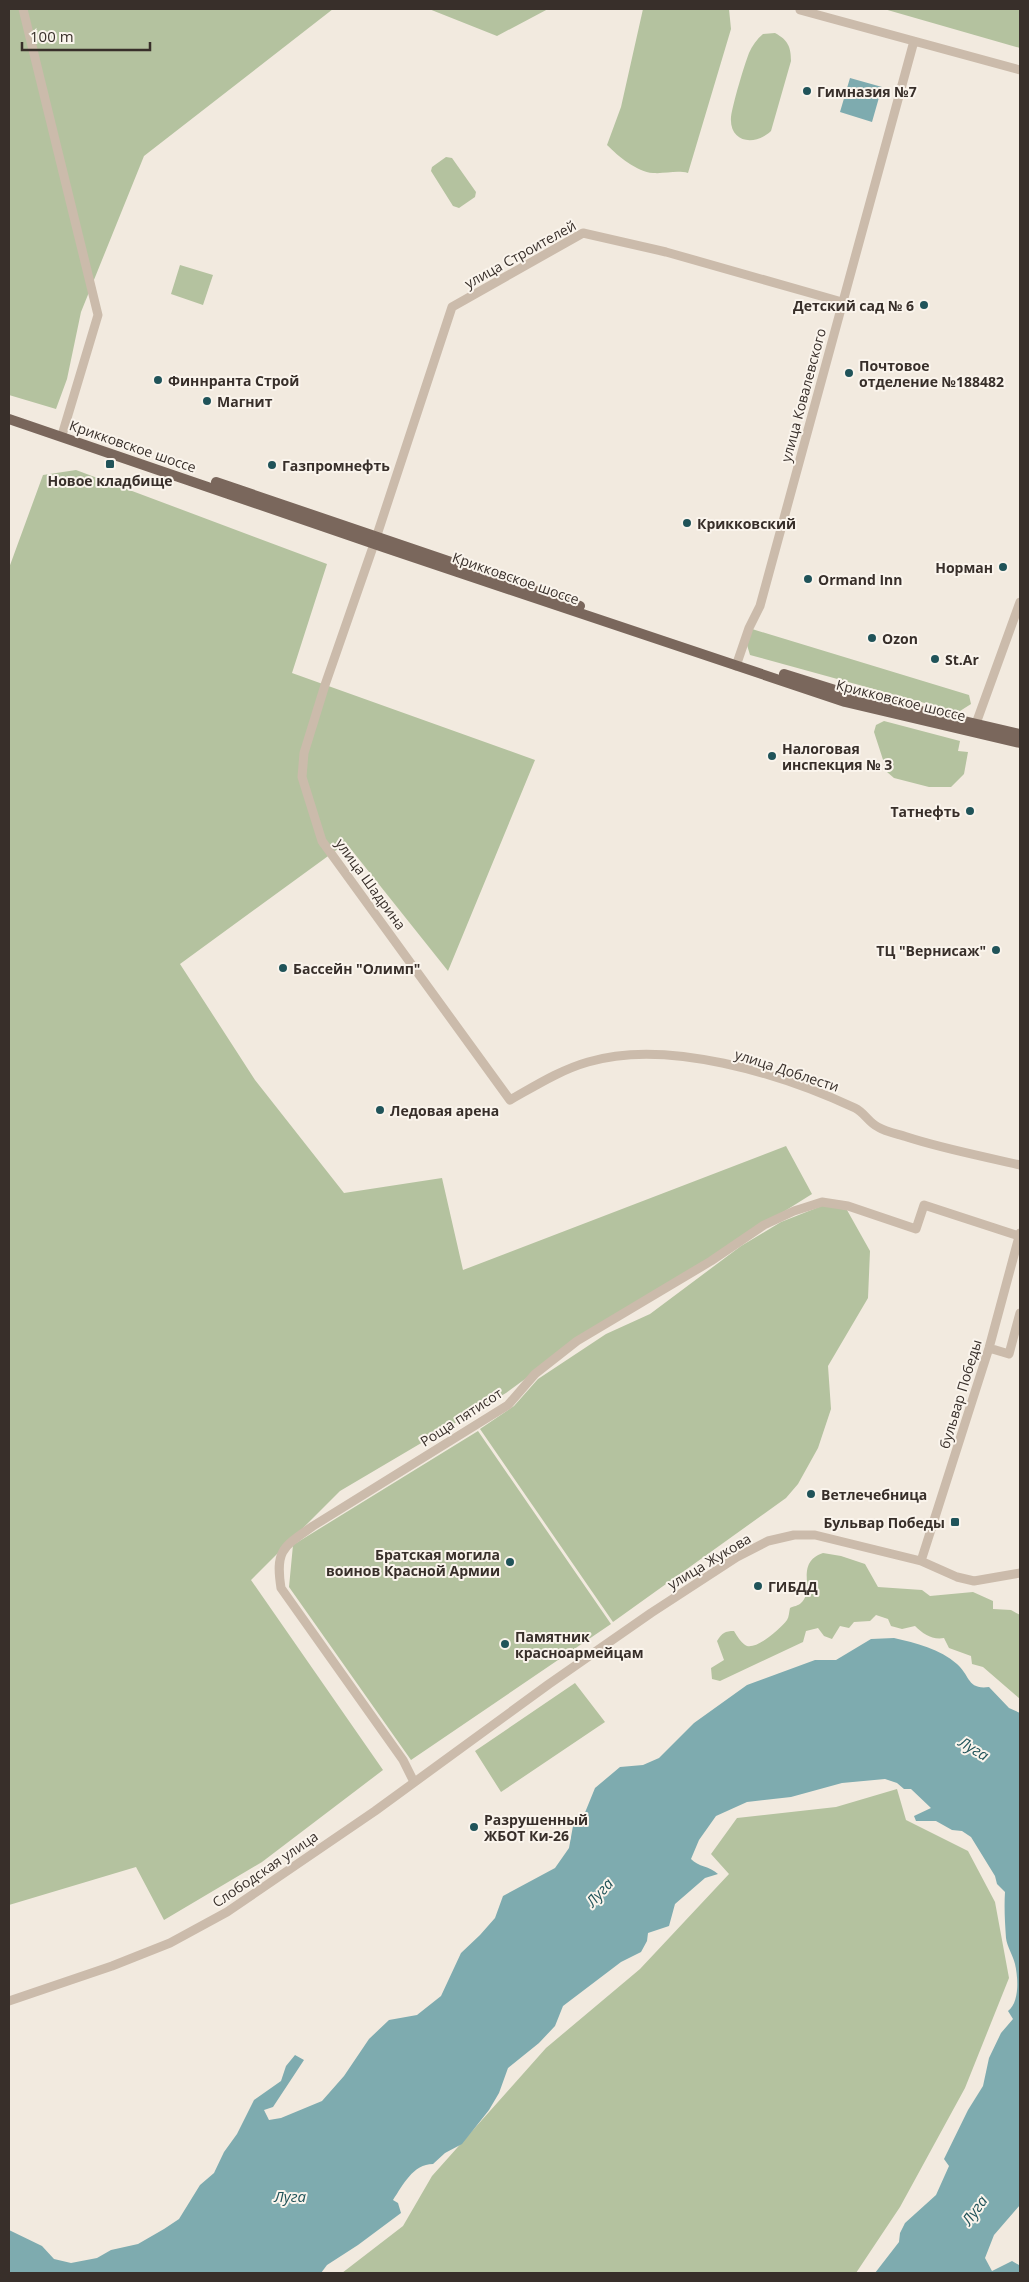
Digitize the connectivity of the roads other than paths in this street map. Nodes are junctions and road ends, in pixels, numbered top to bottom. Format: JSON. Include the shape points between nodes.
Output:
{"nodes":[{"id":1,"x":24,"y":9,"type":"edge"},
{"id":2,"x":800,"y":10,"type":"edge"},
{"id":3,"x":914,"y":41,"type":"junction"},
{"id":4,"x":1020,"y":70,"type":"edge"},
{"id":5,"x":842,"y":302,"type":"junction"},
{"id":6,"x":9,"y":411,"type":"edge"},
{"id":7,"x":9,"y":418,"type":"edge"},
{"id":8,"x":63,"y":432,"type":"junction"},
{"id":9,"x":376,"y":541,"type":"junction"},
{"id":10,"x":1020,"y":602,"type":"edge"},
{"id":11,"x":737,"y":663,"type":"junction"},
{"id":12,"x":975,"y":728,"type":"junction"},
{"id":13,"x":1020,"y":734,"type":"edge"},
{"id":14,"x":1020,"y":743,"type":"edge"},
{"id":15,"x":510,"y":1100,"type":"joint"},
{"id":16,"x":1020,"y":1165,"type":"edge"},
{"id":17,"x":1020,"y":1234,"type":"edge"},
{"id":18,"x":1020,"y":1314,"type":"edge"},
{"id":19,"x":989,"y":1348,"type":"junction"},
{"id":20,"x":922,"y":1561,"type":"junction"},
{"id":21,"x":1020,"y":1573,"type":"edge"},
{"id":22,"x":511,"y":1712,"type":"joint"},
{"id":23,"x":414,"y":1782,"type":"junction"},
{"id":24,"x":9,"y":2001,"type":"edge"}],
"edges":[{"from":1,"to":8,"type":"street","via":[[98,316]]},
{"from":2,"to":3,"type":"street"},
{"from":3,"to":4,"type":"street"},
{"from":3,"to":5,"type":"street","name":"улица Ковалевского"},
{"from":5,"to":9,"type":"street","name":"улица Строителей","via":[[584,232],[452,307]]},
{"from":5,"to":11,"type":"street","name":"улица Ковалевского","via":[[762,597]]},
{"from":6,"to":8,"type":"main road"},
{"from":7,"to":8,"type":"main road","name":"Крикковское шоссе"},
{"from":8,"to":9,"type":"main road","name":"Крикковское шоссе"},
{"from":9,"to":11,"type":"main road","name":"Крикковское шоссе"},
{"from":9,"to":15,"type":"street","name":"улица Шадрина","via":[[325,685],[304,753],[302,776],[322,841]]},
{"from":10,"to":12,"type":"street"},
{"from":11,"to":12,"type":"main road","name":"Крикковское шоссе","via":[[845,702]]},
{"from":12,"to":13,"type":"main road"},
{"from":12,"to":14,"type":"main road","name":"Крикковское шоссе"},
{"from":15,"to":16,"type":"street","name":"улица Доблести","via":[[560,1072],[589,1061],[634,1054],[695,1057],[760,1072],[819,1093],[857,1109],[878,1127],[934,1145]]},
{"from":17,"to":19,"type":"street","name":"бульвар Победы"},
{"from":17,"to":23,"type":"street","name":"Роща пятисот","via":[[924,1205],[916,1229],[848,1206],[822,1202],[794,1211],[764,1225],[711,1261],[577,1341],[535,1374],[508,1405],[287,1545],[278,1565],[281,1588],[403,1760]]},
{"from":18,"to":19,"type":"street","via":[[1009,1354]]},
{"from":19,"to":20,"type":"street","name":"бульвар Победы"},
{"from":20,"to":21,"type":"street","name":"улица Жукова","via":[[974,1581]]},
{"from":20,"to":22,"type":"street","name":"улица Жукова","via":[[815,1535],[794,1535],[768,1541],[705,1577]]},
{"from":22,"to":23,"type":"street","name":"Слободская улица"},
{"from":23,"to":24,"type":"street","name":"Слободская улица","via":[[202,1926],[170,1943],[112,1966]]}]}
